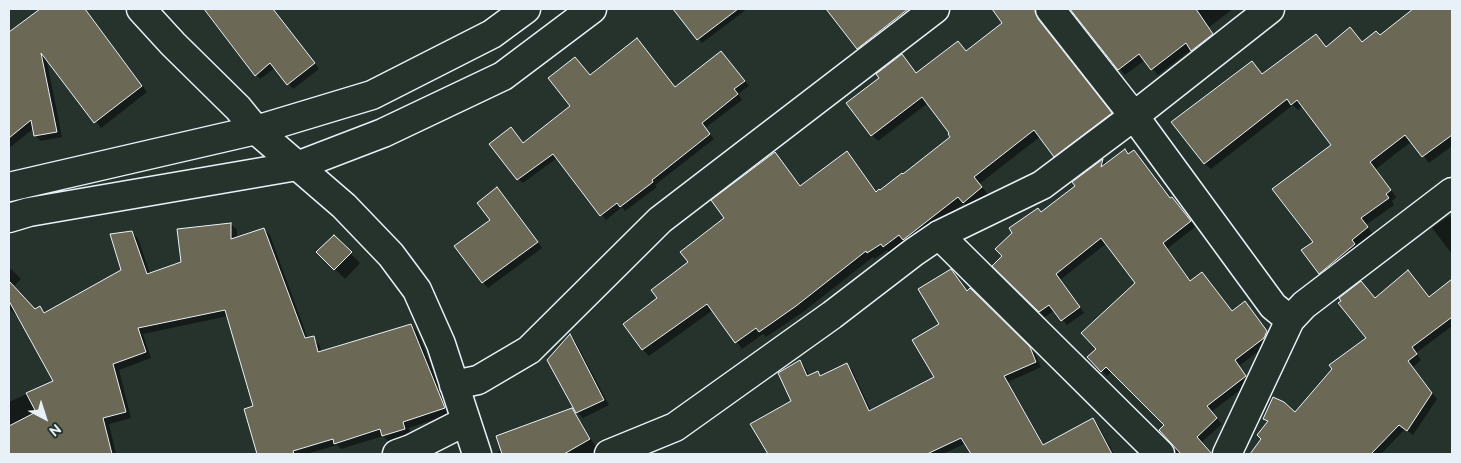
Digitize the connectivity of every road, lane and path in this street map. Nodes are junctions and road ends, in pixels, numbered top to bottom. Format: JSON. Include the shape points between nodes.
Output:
{"nodes":[{"id":1,"x":140,"y":9,"type":"edge"},
{"id":2,"x":526,"y":9,"type":"edge"},
{"id":3,"x":592,"y":9,"type":"edge"},
{"id":4,"x":936,"y":9,"type":"edge"},
{"id":5,"x":1050,"y":9,"type":"edge"},
{"id":6,"x":1270,"y":9,"type":"edge"},
{"id":7,"x":1134,"y":116,"type":"junction"},
{"id":8,"x":256,"y":130,"type":"junction"},
{"id":9,"x":297,"y":166,"type":"junction"},
{"id":10,"x":9,"y":187,"type":"edge"},
{"id":11,"x":1452,"y":192,"type":"edge"},
{"id":12,"x":9,"y":218,"type":"edge"},
{"id":13,"x":939,"y":235,"type":"junction"},
{"id":14,"x":1290,"y":320,"type":"junction"},
{"id":15,"x":454,"y":385,"type":"junction"},
{"id":16,"x":466,"y":421,"type":"junction"},
{"id":17,"x":397,"y":454,"type":"edge"},
{"id":18,"x":477,"y":454,"type":"edge"},
{"id":19,"x":609,"y":454,"type":"edge"},
{"id":20,"x":1160,"y":454,"type":"edge"},
{"id":21,"x":1227,"y":454,"type":"edge"}],
"edges":[{"from":1,"to":8,"type":"street"},
{"from":2,"to":8,"type":"street","via":[[492,34],[372,95]]},
{"from":3,"to":9,"type":"street","via":[[503,76],[384,133]]},
{"from":4,"to":15,"type":"street","via":[[660,220],[529,350],[478,380]]},
{"from":5,"to":7,"type":"street"},
{"from":6,"to":7,"type":"street"},
{"from":7,"to":13,"type":"street","via":[[1042,186]]},
{"from":7,"to":14,"type":"street","via":[[1273,306]]},
{"from":8,"to":9,"type":"street"},
{"from":8,"to":10,"type":"street"},
{"from":9,"to":12,"type":"street"},
{"from":9,"to":15,"type":"street","via":[[344,206],[391,255],[417,290],[441,344]]},
{"from":11,"to":14,"type":"street","via":[[1304,305]]},
{"from":13,"to":19,"type":"street","via":[[675,427]]},
{"from":13,"to":20,"type":"street"},
{"from":14,"to":21,"type":"street"},
{"from":15,"to":16,"type":"street"},
{"from":16,"to":17,"type":"street"},
{"from":16,"to":18,"type":"street"}]}
